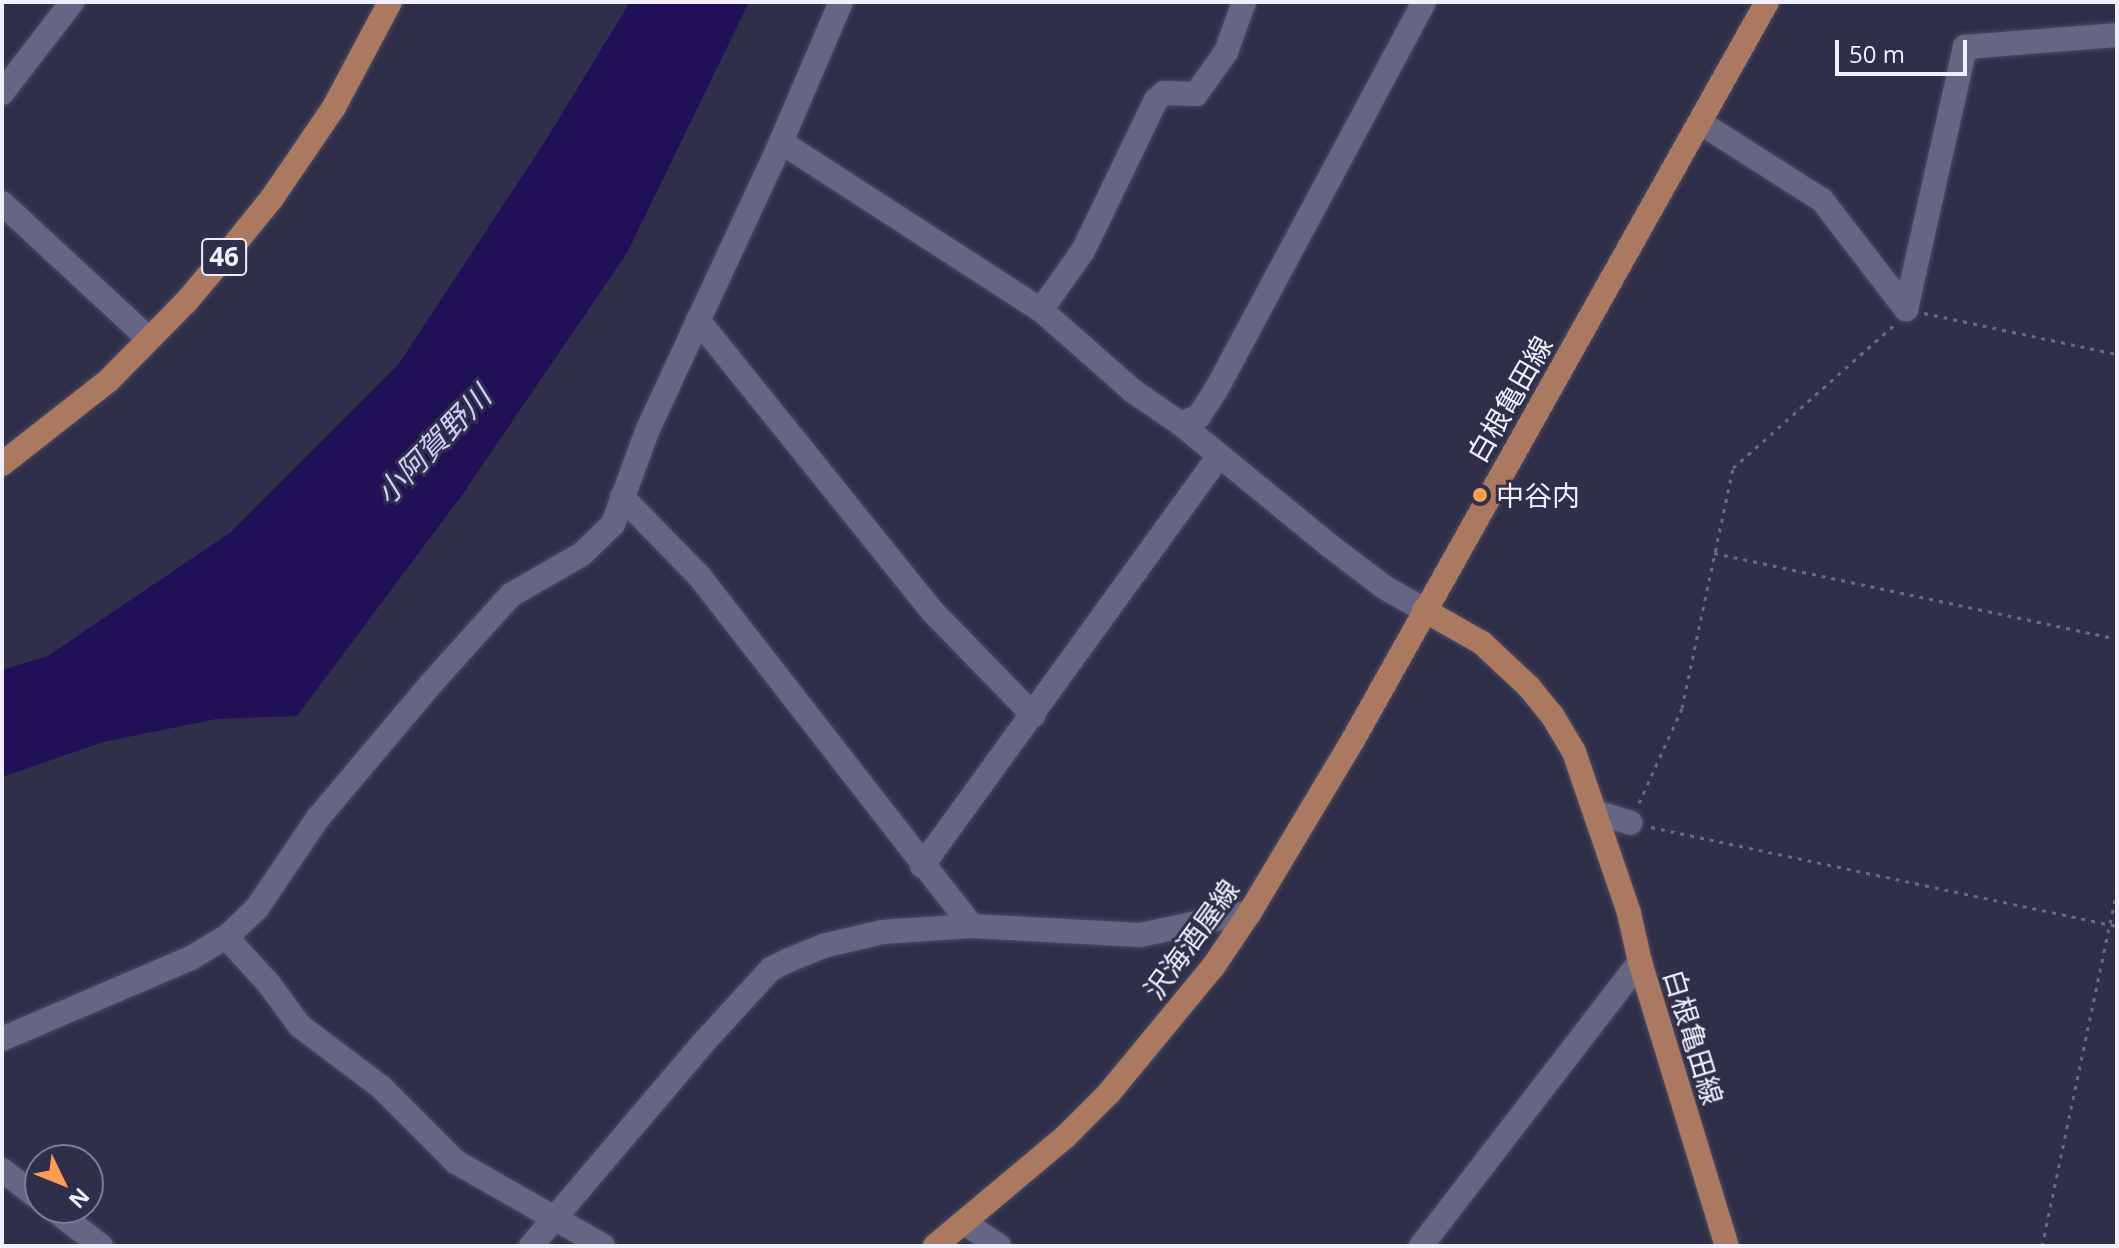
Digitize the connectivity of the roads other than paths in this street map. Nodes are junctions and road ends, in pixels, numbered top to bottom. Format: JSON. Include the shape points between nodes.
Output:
{"nodes":[{"id":1,"x":72,"y":2,"type":"edge"},
{"id":2,"x":390,"y":2,"type":"edge"},
{"id":3,"x":841,"y":2,"type":"edge"},
{"id":4,"x":1244,"y":2,"type":"edge"},
{"id":5,"x":1424,"y":2,"type":"edge"},
{"id":6,"x":1767,"y":2,"type":"edge"},
{"id":7,"x":2117,"y":35,"type":"edge"},
{"id":8,"x":2,"y":93,"type":"edge"},
{"id":9,"x":1701,"y":123,"type":"junction"},
{"id":10,"x":781,"y":142,"type":"junction"},
{"id":11,"x":2,"y":203,"type":"edge"},
{"id":12,"x":1041,"y":310,"type":"junction"},
{"id":13,"x":698,"y":320,"type":"junction"},
{"id":14,"x":149,"y":339,"type":"junction"},
{"id":15,"x":1181,"y":424,"type":"junction"},
{"id":16,"x":1219,"y":456,"type":"junction"},
{"id":17,"x":2,"y":464,"type":"edge"},
{"id":18,"x":622,"y":497,"type":"junction"},
{"id":19,"x":1424,"y":610,"type":"junction"},
{"id":20,"x":1033,"y":715,"type":"junction"},
{"id":21,"x":1595,"y":812,"type":"junction"},
{"id":22,"x":1630,"y":823,"type":"road end"},
{"id":23,"x":922,"y":866,"type":"junction"},
{"id":24,"x":1250,"y":912,"type":"junction"},
{"id":25,"x":972,"y":926,"type":"junction"},
{"id":26,"x":226,"y":937,"type":"junction"},
{"id":27,"x":1640,"y":962,"type":"junction"},
{"id":28,"x":2,"y":1039,"type":"edge"},
{"id":29,"x":2,"y":1170,"type":"edge"},
{"id":30,"x":24,"y":1187,"type":"edge"},
{"id":31,"x":558,"y":1217,"type":"junction"},
{"id":32,"x":965,"y":1223,"type":"junction"},
{"id":33,"x":73,"y":1224,"type":"edge"},
{"id":34,"x":101,"y":1246,"type":"edge"},
{"id":35,"x":531,"y":1246,"type":"edge"},
{"id":36,"x":603,"y":1246,"type":"edge"},
{"id":37,"x":935,"y":1246,"type":"edge"},
{"id":38,"x":999,"y":1246,"type":"edge"},
{"id":39,"x":1421,"y":1246,"type":"edge"},
{"id":40,"x":1727,"y":1246,"type":"edge"}],
"edges":[{"from":1,"to":8,"type":"street"},
{"from":2,"to":14,"type":"main road","number":"46","via":[[334,107],[272,198]]},
{"from":3,"to":10,"type":"street"},
{"from":4,"to":12,"type":"street","via":[[1226,52],[1196,94],[1164,93],[1156,100],[1083,251]]},
{"from":5,"to":15,"type":"street","via":[[1216,390],[1199,416]]},
{"from":6,"to":9,"type":"main road","name":"白根亀田線"},
{"from":7,"to":9,"type":"street","via":[[1965,47],[1906,309],[1822,200]]},
{"from":9,"to":19,"type":"main road","name":"白根亀田線"},
{"from":10,"to":12,"type":"street"},
{"from":10,"to":13,"type":"street"},
{"from":11,"to":14,"type":"street"},
{"from":12,"to":15,"type":"street","via":[[1133,391]]},
{"from":13,"to":18,"type":"street"},
{"from":13,"to":20,"type":"street","via":[[933,612]]},
{"from":14,"to":17,"type":"main road","number":"46","via":[[109,380]]},
{"from":15,"to":16,"type":"street"},
{"from":16,"to":19,"type":"street","via":[[1384,587]]},
{"from":16,"to":20,"type":"street"},
{"from":18,"to":23,"type":"street","via":[[700,577]]},
{"from":18,"to":26,"type":"street","via":[[613,524],[582,554],[511,595],[439,674],[318,818],[257,908]]},
{"from":19,"to":21,"type":"main road","name":"白根亀田線","via":[[1482,643],[1529,687],[1574,752]]},
{"from":19,"to":24,"type":"main road","name":"沢海酒屋線"},
{"from":20,"to":23,"type":"street"},
{"from":21,"to":22,"type":"street"},
{"from":21,"to":27,"type":"main road","name":"白根亀田線"},
{"from":23,"to":25,"type":"street"},
{"from":24,"to":25,"type":"street","via":[[1140,935]]},
{"from":24,"to":32,"type":"main road","name":"沢海酒屋線","via":[[1213,967],[1109,1093]]},
{"from":25,"to":31,"type":"street","via":[[882,932],[823,946],[771,969],[613,1146]]},
{"from":26,"to":28,"type":"street","via":[[191,958]]},
{"from":26,"to":31,"type":"street","via":[[300,1026],[381,1087],[456,1162]]},
{"from":27,"to":39,"type":"street"},
{"from":27,"to":40,"type":"main road","name":"白根亀田線"},
{"from":29,"to":30,"type":"street"},
{"from":31,"to":35,"type":"street"},
{"from":31,"to":36,"type":"street"},
{"from":32,"to":37,"type":"main road","name":"沢海酒屋線"},
{"from":32,"to":38,"type":"street"},
{"from":33,"to":34,"type":"street"}]}
